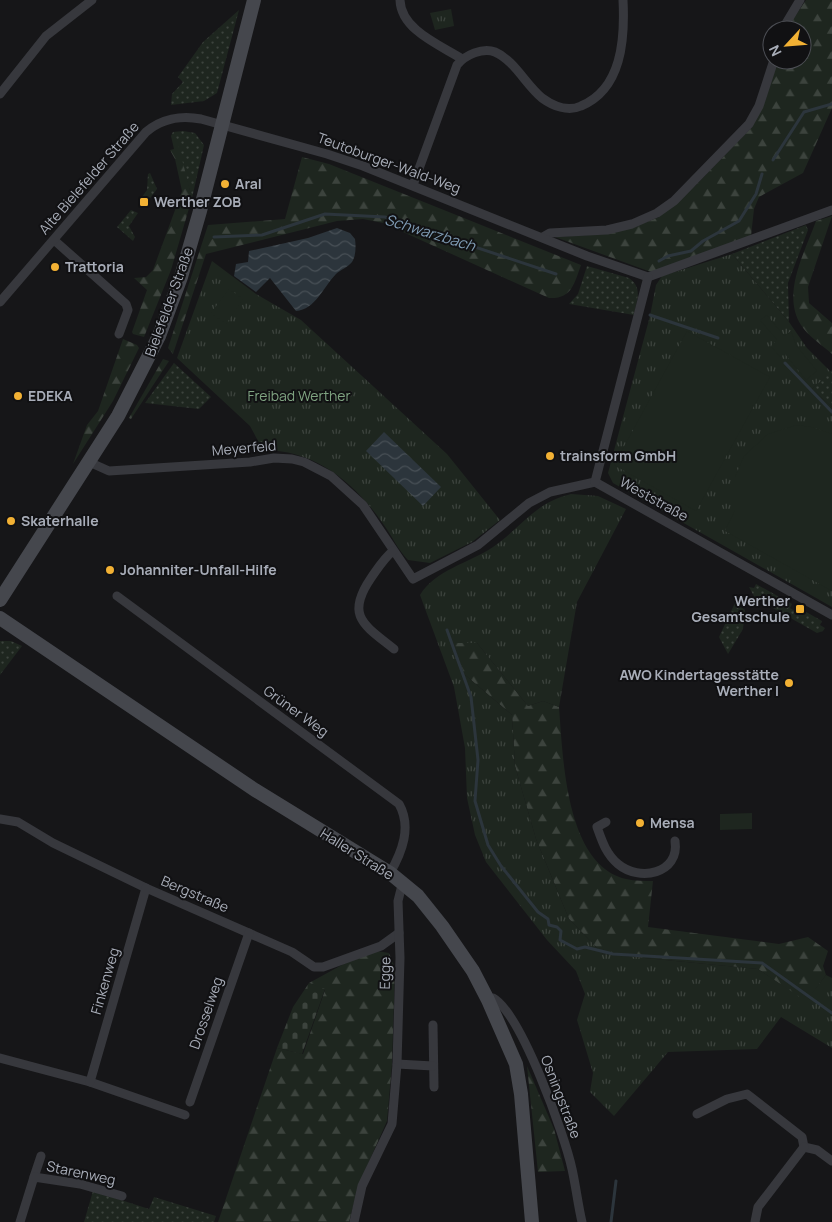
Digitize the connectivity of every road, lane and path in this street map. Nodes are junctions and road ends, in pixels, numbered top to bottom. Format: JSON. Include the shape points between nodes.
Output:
{"nodes":[{"id":1,"x":92,"y":0,"type":"edge"},
{"id":2,"x":254,"y":0,"type":"edge"},
{"id":3,"x":400,"y":0,"type":"edge"},
{"id":4,"x":623,"y":0,"type":"edge"},
{"id":5,"x":800,"y":0,"type":"edge"},
{"id":6,"x":788,"y":20,"type":"edge"},
{"id":7,"x":462,"y":59,"type":"junction"},
{"id":8,"x":771,"y":70,"type":"edge"},
{"id":9,"x":0,"y":94,"type":"edge"},
{"id":10,"x":222,"y":125,"type":"junction"},
{"id":11,"x":413,"y":186,"type":"junction"},
{"id":12,"x":832,"y":210,"type":"edge"},
{"id":13,"x":543,"y":237,"type":"junction"},
{"id":14,"x":54,"y":240,"type":"junction"},
{"id":15,"x":648,"y":277,"type":"junction"},
{"id":16,"x":0,"y":302,"type":"edge"},
{"id":17,"x":119,"y":334,"type":"dead end"},
{"id":18,"x":89,"y":462,"type":"junction"},
{"id":19,"x":595,"y":482,"type":"junction"},
{"id":20,"x":393,"y":551,"type":"junction"},
{"id":21,"x":117,"y":596,"type":"dead end"},
{"id":22,"x":0,"y":600,"type":"edge"},
{"id":23,"x":832,"y":615,"type":"edge"},
{"id":24,"x":0,"y":618,"type":"edge"},
{"id":25,"x":394,"y":649,"type":"dead end"},
{"id":26,"x":0,"y":819,"type":"edge"},
{"id":27,"x":606,"y":822,"type":"dead end"},
{"id":28,"x":675,"y":840,"type":"dead end"},
{"id":29,"x":390,"y":873,"type":"junction"},
{"id":30,"x":404,"y":884,"type":"junction"},
{"id":31,"x":146,"y":888,"type":"junction"},
{"id":32,"x":249,"y":933,"type":"junction"},
{"id":33,"x":399,"y":933,"type":"junction"},
{"id":34,"x":381,"y":946,"type":"junction"},
{"id":35,"x":400,"y":958,"type":"junction"},
{"id":36,"x":488,"y":1000,"type":"junction"},
{"id":37,"x":434,"y":1025,"type":"dead end"},
{"id":38,"x":0,"y":1058,"type":"edge"},
{"id":39,"x":397,"y":1064,"type":"junction"},
{"id":40,"x":433,"y":1066,"type":"junction"},
{"id":41,"x":90,"y":1082,"type":"junction"},
{"id":42,"x":434,"y":1087,"type":"dead end"},
{"id":43,"x":190,"y":1102,"type":"dead end"},
{"id":44,"x":697,"y":1114,"type":"dead end"},
{"id":45,"x":185,"y":1115,"type":"dead end"},
{"id":46,"x":804,"y":1147,"type":"junction"},
{"id":47,"x":41,"y":1156,"type":"dead end"},
{"id":48,"x":832,"y":1161,"type":"edge"},
{"id":49,"x":34,"y":1177,"type":"junction"},
{"id":50,"x":122,"y":1196,"type":"dead end"},
{"id":51,"x":20,"y":1222,"type":"edge"},
{"id":52,"x":354,"y":1222,"type":"edge"},
{"id":53,"x":532,"y":1222,"type":"edge"},
{"id":54,"x":582,"y":1222,"type":"edge"},
{"id":55,"x":755,"y":1222,"type":"edge"}],
"edges":[{"from":1,"to":9,"type":"street","via":[[46,36]]},
{"from":2,"to":10,"type":"street","name":"Bielefelder Straße"},
{"from":3,"to":7,"type":"street","via":[[400,9],[417,31]]},
{"from":4,"to":7,"type":"street","via":[[625,28],[619,58],[606,89],[592,102],[574,109],[560,108],[543,98],[495,52],[482,51]]},
{"from":5,"to":6,"type":"street"},
{"from":7,"to":11,"type":"street"},
{"from":8,"to":13,"type":"street","via":[[750,124],[668,205],[632,224],[607,230],[550,233]]},
{"from":10,"to":11,"type":"street","name":"Teutoburger-Wald-Weg","via":[[327,154]]},
{"from":10,"to":14,"type":"street","name":"Alte Bielefelder Straße","via":[[180,118],[150,129]]},
{"from":10,"to":18,"type":"street","name":"Bielefelder Straße","via":[[195,230],[160,336],[118,416]]},
{"from":11,"to":13,"type":"street","name":"Teutoburger-Wald-Weg"},
{"from":12,"to":15,"type":"street"},
{"from":13,"to":15,"type":"street","name":"Teutoburger-Wald-Weg"},
{"from":14,"to":16,"type":"street","name":"Alte Bielefelder Straße"},
{"from":14,"to":17,"type":"street","via":[[126,304],[128,310]]},
{"from":15,"to":19,"type":"street"},
{"from":18,"to":20,"type":"street","name":"Meyerfeld","via":[[109,471],[292,459],[322,471],[340,484],[362,505]]},
{"from":18,"to":22,"type":"street","name":"Bielefelder Straße"},
{"from":19,"to":20,"type":"street","name":"Meyerfeld","via":[[550,492],[529,503],[478,545],[415,579],[407,574]]},
{"from":19,"to":23,"type":"street","name":"Weststraße"},
{"from":20,"to":25,"type":"street","via":[[386,556],[358,603],[367,626]]},
{"from":21,"to":29,"type":"street","name":"Grüner Weg","via":[[393,798],[403,811],[406,830],[405,842]]},
{"from":24,"to":29,"type":"street","name":"Haller Straße","via":[[255,790]]},
{"from":26,"to":31,"type":"street","name":"Bergstraße","via":[[18,822],[53,843]]},
{"from":27,"to":28,"type":"street","via":[[597,827],[604,848],[619,865],[633,872],[652,874],[664,869],[674,856]]},
{"from":29,"to":30,"type":"street","name":"Haller Straße"},
{"from":30,"to":33,"type":"street","name":"Egge","via":[[398,901]]},
{"from":30,"to":36,"type":"street","name":"Haller Straße","via":[[464,956]]},
{"from":31,"to":32,"type":"street","name":"Bergstraße"},
{"from":31,"to":41,"type":"street","name":"Finkenweg"},
{"from":32,"to":34,"type":"street","name":"Bergstraße","via":[[319,968]]},
{"from":32,"to":43,"type":"street","name":"Drosselweg"},
{"from":33,"to":34,"type":"street","name":"Bergstraße"},
{"from":33,"to":35,"type":"street","name":"Egge"},
{"from":34,"to":35,"type":"street"},
{"from":35,"to":39,"type":"street","name":"Egge"},
{"from":36,"to":53,"type":"street","name":"Haller Straße","via":[[516,1064]]},
{"from":36,"to":54,"type":"street","name":"Osningstraße","via":[[497,1000],[513,1020],[560,1127]]},
{"from":37,"to":40,"type":"street"},
{"from":38,"to":41,"type":"street"},
{"from":39,"to":40,"type":"street"},
{"from":39,"to":52,"type":"street","name":"Egge","via":[[392,1124],[362,1186]]},
{"from":40,"to":42,"type":"street"},
{"from":41,"to":45,"type":"street"},
{"from":44,"to":46,"type":"street","via":[[727,1099],[747,1094],[802,1138]]},
{"from":46,"to":48,"type":"street","via":[[818,1150]]},
{"from":46,"to":55,"type":"street","via":[[758,1207]]},
{"from":47,"to":49,"type":"street","name":"Starenweg"},
{"from":49,"to":50,"type":"street","name":"Starenweg","via":[[80,1184]]},
{"from":49,"to":51,"type":"street","name":"Starenweg"}]}
